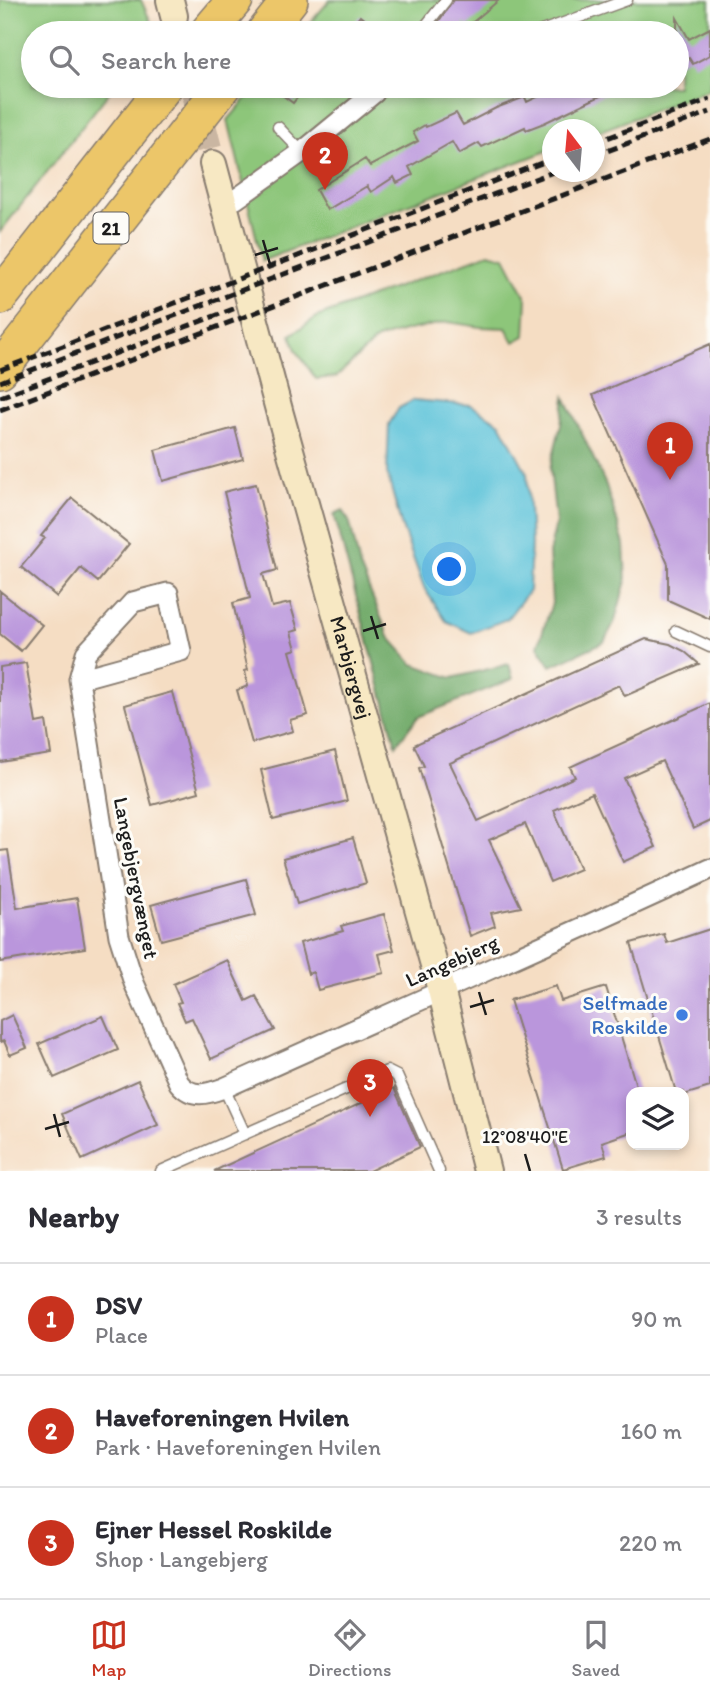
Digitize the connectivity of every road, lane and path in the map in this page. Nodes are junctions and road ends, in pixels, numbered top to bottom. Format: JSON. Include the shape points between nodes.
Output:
{"nodes":[{"id":1,"x":235,"y":0,"type":"edge"},
{"id":2,"x":290,"y":0,"type":"edge"},
{"id":3,"x":446,"y":0,"type":"edge"},
{"id":4,"x":627,"y":0,"type":"edge"},
{"id":5,"x":217,"y":21,"type":"edge"},
{"id":6,"x":273,"y":21,"type":"edge"},
{"id":7,"x":429,"y":21,"type":"edge"},
{"id":8,"x":569,"y":21,"type":"edge"},
{"id":9,"x":156,"y":98,"type":"edge"},
{"id":10,"x":214,"y":98,"type":"edge"},
{"id":11,"x":366,"y":98,"type":"edge"},
{"id":12,"x":278,"y":127,"type":"dead end"},
{"id":13,"x":303,"y":152,"type":"junction"},
{"id":14,"x":213,"y":164,"type":"tunnel mouth"},
{"id":15,"x":224,"y":202,"type":"junction"},
{"id":16,"x":0,"y":297,"type":"edge"},
{"id":17,"x":0,"y":370,"type":"edge"},
{"id":18,"x":676,"y":631,"type":"dead end"},
{"id":19,"x":710,"y":647,"type":"edge"},
{"id":20,"x":79,"y":679,"type":"junction"},
{"id":21,"x":710,"y":869,"type":"edge"},
{"id":22,"x":441,"y":990,"type":"junction"},
{"id":23,"x":217,"y":1091,"type":"junction"},
{"id":24,"x":244,"y":1134,"type":"junction"},
{"id":25,"x":161,"y":1171,"type":"edge"},
{"id":26,"x":439,"y":1171,"type":"edge"},
{"id":27,"x":487,"y":1171,"type":"edge"}],
"edges":[{"from":1,"to":5,"type":"highway"},
{"from":2,"to":6,"type":"highway"},
{"from":3,"to":7,"type":"lane"},
{"from":4,"to":8,"type":"lane"},
{"from":9,"to":16,"type":"highway","number":"21"},
{"from":10,"to":17,"type":"highway","number":"21"},
{"from":11,"to":13,"type":"street"},
{"from":12,"to":13,"type":"lane"},
{"from":13,"to":15,"type":"street"},
{"from":14,"to":15,"type":"street","name":"Marbjergvej"},
{"from":15,"to":22,"type":"street","name":"Marbjergvej"},
{"from":18,"to":19,"type":"lane"},
{"from":20,"to":20,"type":"street","via":[[86,653],[133,601],[168,593],[181,651]]},
{"from":20,"to":23,"type":"street","name":"Langebjergvænget","via":[[119,936],[134,983],[179,1083],[191,1093]]},
{"from":21,"to":22,"type":"street","name":"Langebjerg"},
{"from":22,"to":23,"type":"street","name":"Langebjerg"},
{"from":22,"to":27,"type":"street","name":"Marbjergvej"},
{"from":23,"to":24,"type":"lane"},
{"from":24,"to":25,"type":"lane"},
{"from":24,"to":26,"type":"lane","via":[[387,1071],[397,1076]]}]}
